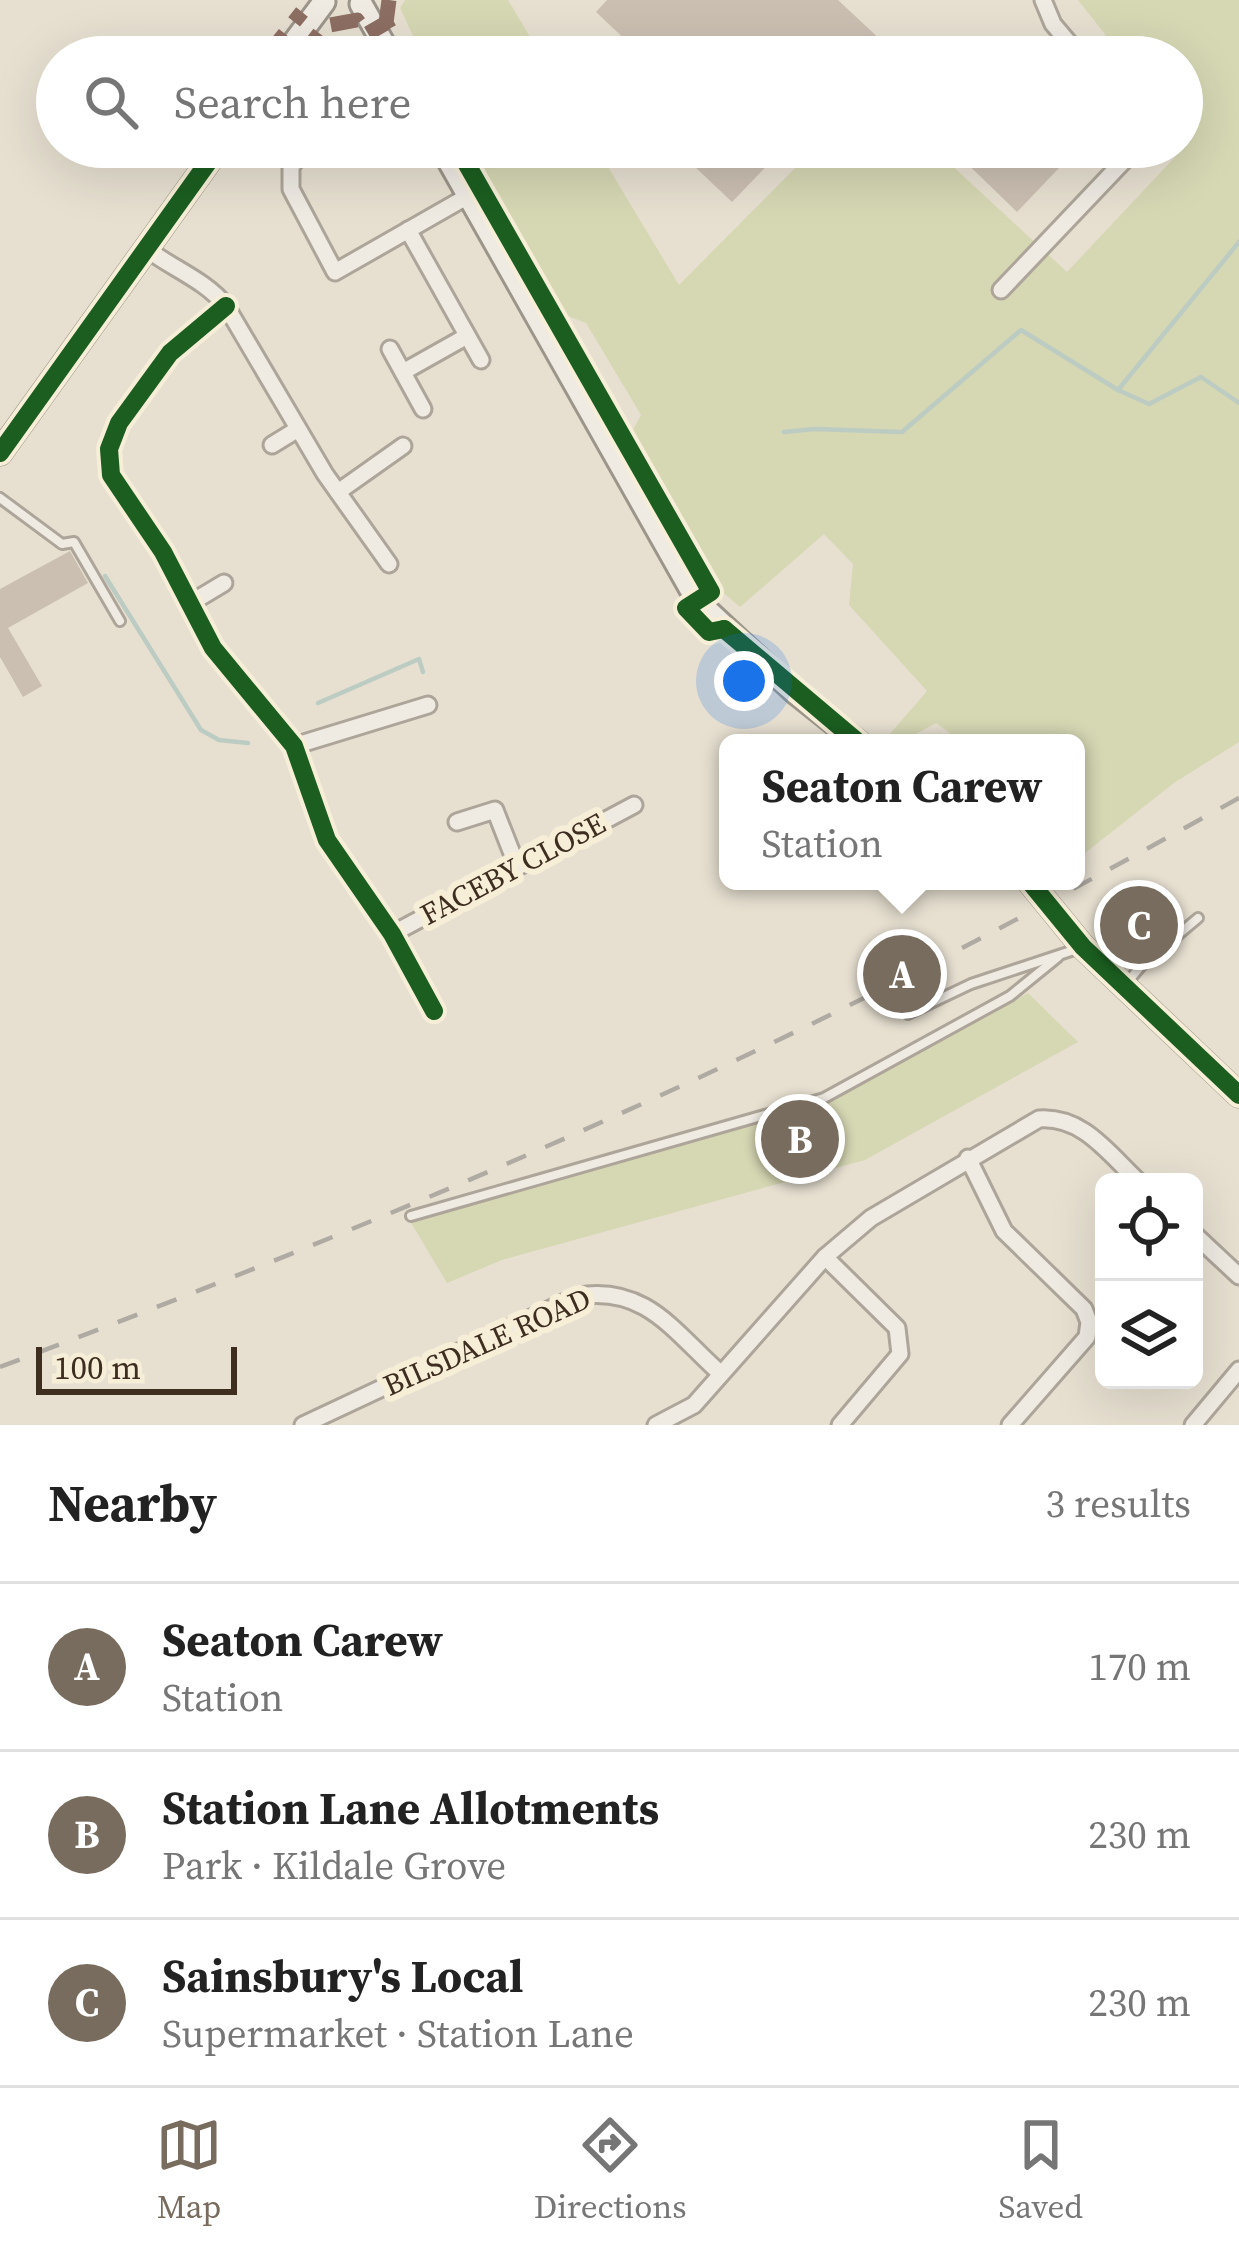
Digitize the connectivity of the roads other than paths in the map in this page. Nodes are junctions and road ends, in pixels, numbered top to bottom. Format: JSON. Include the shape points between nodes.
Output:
{"nodes":[{"id":1,"x":1043,"y":0,"type":"edge"},
{"id":2,"x":324,"y":1,"type":"edge"},
{"id":3,"x":364,"y":2,"type":"edge"},
{"id":4,"x":299,"y":36,"type":"edge"},
{"id":5,"x":381,"y":36,"type":"edge"},
{"id":6,"x":1063,"y":36,"type":"edge"},
{"id":7,"x":204,"y":168,"type":"edge"},
{"id":8,"x":291,"y":168,"type":"edge"},
{"id":9,"x":453,"y":168,"type":"edge"},
{"id":10,"x":1118,"y":168,"type":"edge"},
{"id":11,"x":468,"y":196,"type":"junction"},
{"id":12,"x":408,"y":230,"type":"junction"},
{"id":13,"x":147,"y":250,"type":"junction"},
{"id":14,"x":1001,"y":290,"type":"dead end"},
{"id":15,"x":226,"y":307,"type":"junction"},
{"id":16,"x":467,"y":336,"type":"junction"},
{"id":17,"x":390,"y":349,"type":"dead end"},
{"id":18,"x":481,"y":360,"type":"dead end"},
{"id":19,"x":403,"y":372,"type":"junction"},
{"id":20,"x":423,"y":410,"type":"dead end"},
{"id":21,"x":298,"y":429,"type":"junction"},
{"id":22,"x":3,"y":441,"type":"edge"},
{"id":23,"x":272,"y":445,"type":"dead end"},
{"id":24,"x":403,"y":446,"type":"dead end"},
{"id":25,"x":338,"y":492,"type":"junction"},
{"id":26,"x":0,"y":498,"type":"edge"},
{"id":27,"x":389,"y":564,"type":"dead end"},
{"id":28,"x":224,"y":583,"type":"dead end"},
{"id":29,"x":189,"y":604,"type":"junction"},
{"id":30,"x":120,"y":620,"type":"dead end"},
{"id":31,"x":428,"y":705,"type":"dead end"},
{"id":32,"x":848,"y":734,"type":"edge"},
{"id":33,"x":294,"y":746,"type":"junction"},
{"id":34,"x":634,"y":805,"type":"dead end"},
{"id":35,"x":457,"y":822,"type":"dead end"},
{"id":36,"x":517,"y":866,"type":"junction"},
{"id":37,"x":1036,"y":890,"type":"edge"},
{"id":38,"x":1198,"y":918,"type":"dead end"},
{"id":39,"x":392,"y":934,"type":"junction"},
{"id":40,"x":1083,"y":947,"type":"junction"},
{"id":41,"x":1058,"y":957,"type":"junction"},
{"id":42,"x":1124,"y":986,"type":"junction"},
{"id":43,"x":434,"y":1011,"type":"dead end"},
{"id":44,"x":908,"y":1014,"type":"dead end"},
{"id":45,"x":1239,"y":1095,"type":"edge"},
{"id":46,"x":968,"y":1158,"type":"junction"},
{"id":47,"x":1129,"y":1173,"type":"edge"},
{"id":48,"x":411,"y":1216,"type":"dead end"},
{"id":49,"x":1203,"y":1242,"type":"edge"},
{"id":50,"x":825,"y":1257,"type":"junction"},
{"id":51,"x":1239,"y":1276,"type":"edge"},
{"id":52,"x":1239,"y":1370,"type":"edge"},
{"id":53,"x":721,"y":1374,"type":"junction"},
{"id":54,"x":303,"y":1425,"type":"edge"},
{"id":55,"x":656,"y":1425,"type":"edge"},
{"id":56,"x":839,"y":1425,"type":"edge"},
{"id":57,"x":1010,"y":1425,"type":"edge"},
{"id":58,"x":1192,"y":1425,"type":"edge"}],
"edges":[{"from":1,"to":6,"type":"street"},
{"from":2,"to":3,"type":"main road","via":[[343,9]]},
{"from":2,"to":4,"type":"main road"},
{"from":3,"to":5,"type":"main road"},
{"from":7,"to":13,"type":"main road"},
{"from":8,"to":12,"type":"street","via":[[291,189],[335,272]]},
{"from":9,"to":11,"type":"main road"},
{"from":10,"to":14,"type":"street"},
{"from":11,"to":12,"type":"street"},
{"from":11,"to":32,"type":"main road","via":[[698,602]]},
{"from":12,"to":16,"type":"street"},
{"from":13,"to":15,"type":"street","via":[[208,286]]},
{"from":13,"to":22,"type":"main road"},
{"from":15,"to":21,"type":"street"},
{"from":15,"to":29,"type":"street","via":[[170,353],[109,448],[116,488]]},
{"from":16,"to":18,"type":"street"},
{"from":16,"to":19,"type":"street"},
{"from":17,"to":19,"type":"street"},
{"from":19,"to":20,"type":"street"},
{"from":21,"to":23,"type":"street"},
{"from":21,"to":25,"type":"street"},
{"from":24,"to":25,"type":"street"},
{"from":25,"to":27,"type":"street"},
{"from":26,"to":30,"type":"lane","via":[[62,544],[74,542]]},
{"from":28,"to":29,"type":"street"},
{"from":29,"to":33,"type":"street","via":[[224,666]]},
{"from":31,"to":33,"type":"street"},
{"from":33,"to":39,"type":"street","via":[[327,839]]},
{"from":34,"to":36,"type":"street","name":"FACEBY CLOSE"},
{"from":35,"to":36,"type":"street","via":[[494,810]]},
{"from":36,"to":39,"type":"street","name":"FACEBY CLOSE"},
{"from":37,"to":40,"type":"main road"},
{"from":38,"to":42,"type":"lane"},
{"from":39,"to":43,"type":"street"},
{"from":40,"to":41,"type":"lane"},
{"from":40,"to":42,"type":"main road"},
{"from":41,"to":44,"type":"lane"},
{"from":41,"to":48,"type":"lane","via":[[1010,996],[824,1098]]},
{"from":42,"to":45,"type":"main road"},
{"from":46,"to":47,"type":"street","via":[[1039,1119],[1062,1117]]},
{"from":46,"to":50,"type":"street"},
{"from":46,"to":57,"type":"street","via":[[1004,1231],[1089,1322],[1087,1337]]},
{"from":49,"to":51,"type":"street"},
{"from":50,"to":53,"type":"street"},
{"from":50,"to":56,"type":"street","via":[[897,1328],[900,1354]]},
{"from":52,"to":58,"type":"street"},
{"from":53,"to":54,"type":"street","name":"BILSDALE ROAD","via":[[639,1300],[604,1292],[578,1296]]},
{"from":53,"to":55,"type":"street","via":[[694,1406]]}]}
